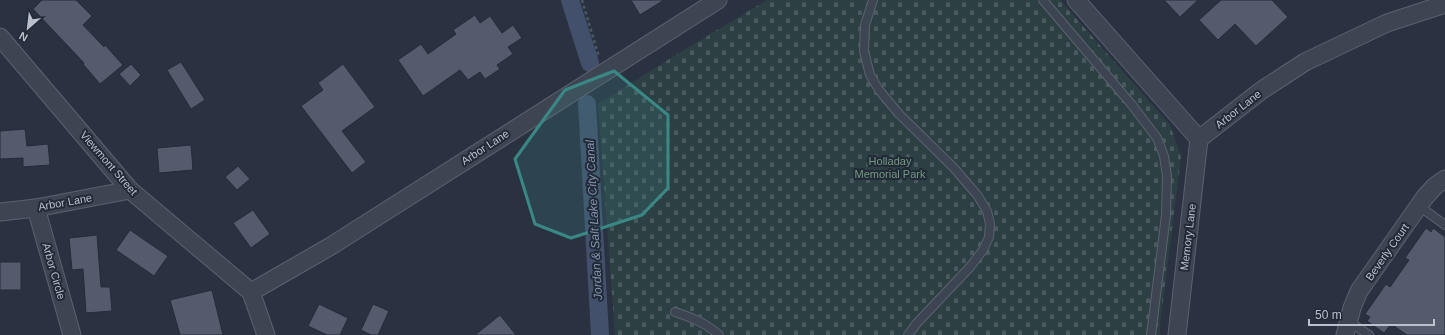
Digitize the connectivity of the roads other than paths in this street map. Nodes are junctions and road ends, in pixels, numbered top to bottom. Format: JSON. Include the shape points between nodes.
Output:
{"nodes":[{"id":1,"x":718,"y":0,"type":"edge"},
{"id":2,"x":872,"y":0,"type":"edge"},
{"id":3,"x":1043,"y":0,"type":"edge"},
{"id":4,"x":1076,"y":0,"type":"edge"},
{"id":5,"x":1445,"y":4,"type":"edge"},
{"id":6,"x":0,"y":38,"type":"edge"},
{"id":7,"x":1200,"y":139,"type":"junction"},
{"id":8,"x":1445,"y":179,"type":"edge"},
{"id":9,"x":130,"y":190,"type":"junction"},
{"id":10,"x":1419,"y":206,"type":"junction"},
{"id":11,"x":36,"y":208,"type":"junction"},
{"id":12,"x":0,"y":212,"type":"edge"},
{"id":13,"x":1445,"y":225,"type":"edge"},
{"id":14,"x":251,"y":292,"type":"junction"},
{"id":15,"x":675,"y":312,"type":"dead end"},
{"id":16,"x":1347,"y":328,"type":"edge"},
{"id":17,"x":72,"y":335,"type":"edge"},
{"id":18,"x":266,"y":335,"type":"edge"},
{"id":19,"x":719,"y":335,"type":"edge"},
{"id":20,"x":908,"y":335,"type":"edge"},
{"id":21,"x":1151,"y":335,"type":"edge"},
{"id":22,"x":1177,"y":335,"type":"edge"},
{"id":23,"x":1369,"y":335,"type":"edge"}],
"edges":[{"from":1,"to":14,"type":"street","name":"Arbor Lane","via":[[331,246]]},
{"from":2,"to":20,"type":"lane","via":[[865,25],[864,51],[870,75],[899,114],[954,168],[978,196],[987,211],[990,224],[989,237],[983,250]]},
{"from":3,"to":21,"type":"lane","via":[[1132,105],[1157,138],[1164,156],[1167,176],[1166,215]]},
{"from":4,"to":7,"type":"street"},
{"from":5,"to":7,"type":"street","name":"Arbor Lane","via":[[1387,23],[1305,62],[1262,90]]},
{"from":6,"to":9,"type":"street","name":"Viewmont Street"},
{"from":7,"to":22,"type":"street","name":"Memory Lane"},
{"from":8,"to":10,"type":"street","name":"Beverly Court","via":[[1430,191]]},
{"from":9,"to":11,"type":"street","name":"Arbor Lane"},
{"from":9,"to":14,"type":"street","name":"Viewmont Street"},
{"from":10,"to":13,"type":"lane"},
{"from":10,"to":16,"type":"street","name":"Beverly Court","via":[[1359,291]]},
{"from":11,"to":12,"type":"street","name":"Arbor Lane"},
{"from":11,"to":17,"type":"street","name":"Arbor Circle"},
{"from":14,"to":18,"type":"street"},
{"from":15,"to":19,"type":"lane","via":[[708,325]]},
{"from":16,"to":23,"type":"lane"}]}
